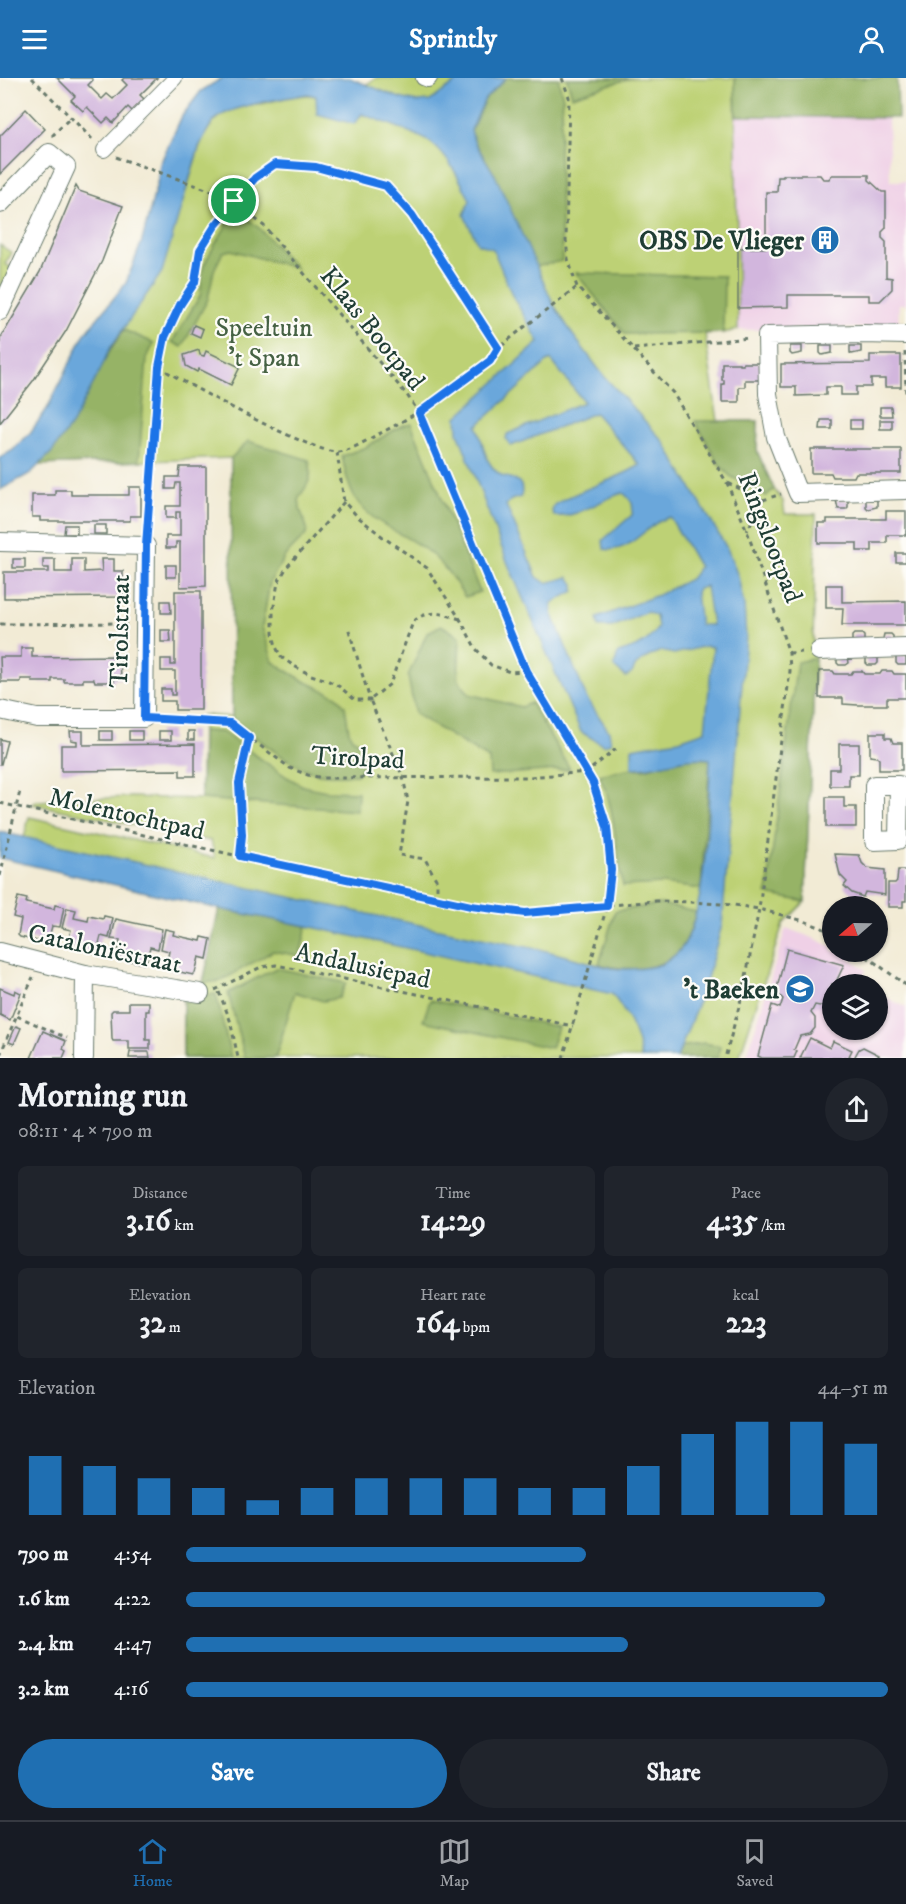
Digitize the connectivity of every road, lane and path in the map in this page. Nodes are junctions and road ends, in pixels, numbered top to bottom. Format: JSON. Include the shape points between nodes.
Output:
{"nodes":[{"id":1,"x":32,"y":78,"type":"edge"},
{"id":2,"x":175,"y":78,"type":"edge"},
{"id":3,"x":423,"y":78,"type":"edge"},
{"id":4,"x":430,"y":78,"type":"edge"},
{"id":5,"x":562,"y":78,"type":"edge"},
{"id":6,"x":71,"y":117,"type":"junction"},
{"id":7,"x":104,"y":150,"type":"junction"},
{"id":8,"x":50,"y":153,"type":"junction"},
{"id":9,"x":234,"y":201,"type":"junction"},
{"id":10,"x":0,"y":204,"type":"edge"},
{"id":11,"x":577,"y":287,"type":"junction"},
{"id":12,"x":0,"y":311,"type":"edge"},
{"id":13,"x":905,"y":335,"type":"edge"},
{"id":14,"x":767,"y":336,"type":"junction"},
{"id":15,"x":498,"y":348,"type":"junction"},
{"id":16,"x":634,"y":349,"type":"junction"},
{"id":17,"x":159,"y":367,"type":"junction"},
{"id":18,"x":906,"y":397,"type":"edge"},
{"id":19,"x":419,"y":413,"type":"junction"},
{"id":20,"x":337,"y":452,"type":"junction"},
{"id":21,"x":727,"y":483,"type":"junction"},
{"id":22,"x":906,"y":490,"type":"edge"},
{"id":23,"x":345,"y":502,"type":"junction"},
{"id":24,"x":747,"y":531,"type":"junction"},
{"id":25,"x":0,"y":542,"type":"edge"},
{"id":26,"x":146,"y":546,"type":"junction"},
{"id":27,"x":460,"y":619,"type":"junction"},
{"id":28,"x":145,"y":623,"type":"junction"},
{"id":29,"x":0,"y":624,"type":"edge"},
{"id":30,"x":348,"y":627,"type":"dead end"},
{"id":31,"x":906,"y":648,"type":"edge"},
{"id":32,"x":819,"y":651,"type":"dead end"},
{"id":33,"x":526,"y":671,"type":"junction"},
{"id":34,"x":370,"y":700,"type":"junction"},
{"id":35,"x":0,"y":710,"type":"edge"},
{"id":36,"x":144,"y":718,"type":"junction"},
{"id":37,"x":249,"y":738,"type":"junction"},
{"id":38,"x":616,"y":749,"type":"dead end"},
{"id":39,"x":586,"y":772,"type":"junction"},
{"id":40,"x":403,"y":777,"type":"junction"},
{"id":41,"x":20,"y":791,"type":"dead end"},
{"id":42,"x":0,"y":803,"type":"edge"},
{"id":43,"x":16,"y":806,"type":"junction"},
{"id":44,"x":240,"y":856,"type":"junction"},
{"id":45,"x":0,"y":876,"type":"edge"},
{"id":46,"x":437,"y":898,"type":"junction"},
{"id":47,"x":607,"y":906,"type":"junction"},
{"id":48,"x":759,"y":909,"type":"junction"},
{"id":49,"x":822,"y":928,"type":"edge"},
{"id":50,"x":0,"y":952,"type":"edge"},
{"id":51,"x":40,"y":962,"type":"junction"},
{"id":52,"x":874,"y":962,"type":"edge"},
{"id":53,"x":85,"y":974,"type":"junction"},
{"id":54,"x":906,"y":985,"type":"edge"},
{"id":55,"x":200,"y":993,"type":"dead end"},
{"id":56,"x":17,"y":1016,"type":"junction"},
{"id":57,"x":573,"y":1026,"type":"junction"},
{"id":58,"x":1,"y":1047,"type":"edge"},
{"id":59,"x":80,"y":1050,"type":"edge"},
{"id":60,"x":0,"y":1054,"type":"edge"},
{"id":61,"x":238,"y":1058,"type":"edge"},
{"id":62,"x":563,"y":1058,"type":"edge"},
{"id":63,"x":725,"y":1058,"type":"edge"}],
"edges":[{"from":1,"to":6,"type":"path","name":"Klaas Bootpad"},
{"from":2,"to":7,"type":"street"},
{"from":3,"to":4,"type":"street"},
{"from":5,"to":11,"type":"path","name":"Ringslootpad","via":[[569,97],[566,240]]},
{"from":6,"to":7,"type":"path","name":"Klaas Bootpad"},
{"from":6,"to":8,"type":"path","via":[[47,140]]},
{"from":7,"to":9,"type":"path","name":"Klaas Bootpad","via":[[121,161],[159,171]]},
{"from":8,"to":10,"type":"street"},
{"from":8,"to":12,"type":"street","via":[[66,167]]},
{"from":9,"to":15,"type":"path","via":[[255,178],[275,164],[316,167],[386,186],[412,215]]},
{"from":9,"to":17,"type":"path","via":[[200,250],[195,282],[165,337]]},
{"from":9,"to":19,"type":"path","name":"Klaas Bootpad","via":[[264,225]]},
{"from":11,"to":15,"type":"path"},
{"from":11,"to":16,"type":"path","name":"Ringslootpad"},
{"from":13,"to":14,"type":"street"},
{"from":13,"to":18,"type":"path"},
{"from":14,"to":16,"type":"path"},
{"from":14,"to":22,"type":"street","via":[[768,394],[776,436],[798,493]]},
{"from":15,"to":19,"type":"path","via":[[490,361]]},
{"from":16,"to":21,"type":"path","name":"Ringslootpad","via":[[673,393]]},
{"from":17,"to":20,"type":"path","via":[[307,443]]},
{"from":17,"to":26,"type":"path"},
{"from":19,"to":20,"type":"path"},
{"from":19,"to":33,"type":"path","name":"Klaas Bootpad"},
{"from":20,"to":23,"type":"path"},
{"from":21,"to":24,"type":"path","name":"Ringslootpad"},
{"from":21,"to":24,"type":"path","via":[[763,501]]},
{"from":23,"to":27,"type":"path","via":[[358,517],[427,568]]},
{"from":23,"to":34,"type":"path","via":[[278,582],[273,633],[281,657],[294,666],[340,687],[355,700]]},
{"from":24,"to":48,"type":"path","name":"Ringslootpad","via":[[789,653],[790,671]]},
{"from":25,"to":26,"type":"street","name":"Tirolstraat"},
{"from":26,"to":28,"type":"street","name":"Tirolstraat"},
{"from":27,"to":33,"type":"path","via":[[476,649],[491,665],[510,672]]},
{"from":27,"to":34,"type":"path","via":[[439,613],[420,615],[413,622],[390,684]]},
{"from":28,"to":29,"type":"path"},
{"from":28,"to":36,"type":"street","name":"Tirolstraat"},
{"from":30,"to":34,"type":"path"},
{"from":31,"to":32,"type":"street"},
{"from":33,"to":39,"type":"path","name":"Klaas Bootpad"},
{"from":34,"to":40,"type":"path"},
{"from":35,"to":36,"type":"street","name":"Tirolstraat","via":[[37,718]]},
{"from":36,"to":37,"type":"path","name":"Tirolpad","via":[[230,723]]},
{"from":37,"to":40,"type":"path","name":"Tirolpad","via":[[290,768],[308,776]]},
{"from":37,"to":44,"type":"path","via":[[239,783]]},
{"from":38,"to":39,"type":"path"},
{"from":39,"to":40,"type":"path","name":"Tirolpad","via":[[529,777]]},
{"from":39,"to":47,"type":"path","name":"Klaas Bootpad","via":[[607,827],[611,870]]},
{"from":40,"to":46,"type":"path","via":[[408,801],[399,855],[425,859],[437,881]]},
{"from":41,"to":43,"type":"path","name":"Molentochtpad"},
{"from":42,"to":43,"type":"path","name":"Molentochtpad"},
{"from":43,"to":44,"type":"path","name":"Molentochtpad"},
{"from":43,"to":45,"type":"path","name":"Molentochtpad"},
{"from":44,"to":46,"type":"path","name":"Molentochtpad"},
{"from":46,"to":47,"type":"path","name":"Molentochtpad","via":[[525,913]]},
{"from":47,"to":48,"type":"path","name":"Molentochtpad","via":[[656,901]]},
{"from":47,"to":57,"type":"path","name":"Klaas Bootpad"},
{"from":48,"to":49,"type":"path","name":"Molentochtpad"},
{"from":48,"to":63,"type":"path","name":"Ringslootpad"},
{"from":50,"to":51,"type":"street","name":"Cataloniëstraat"},
{"from":51,"to":53,"type":"street","name":"Cataloniëstraat"},
{"from":51,"to":56,"type":"path"},
{"from":52,"to":54,"type":"path"},
{"from":53,"to":55,"type":"street","name":"Cataloniëstraat"},
{"from":53,"to":59,"type":"street"},
{"from":56,"to":58,"type":"path"},
{"from":56,"to":59,"type":"path"},
{"from":57,"to":61,"type":"path","name":"Andalusiepad","via":[[276,965],[261,967],[218,990],[230,1020]]},
{"from":57,"to":62,"type":"path","name":"Klaas Bootpad"},
{"from":58,"to":60,"type":"path"}]}
